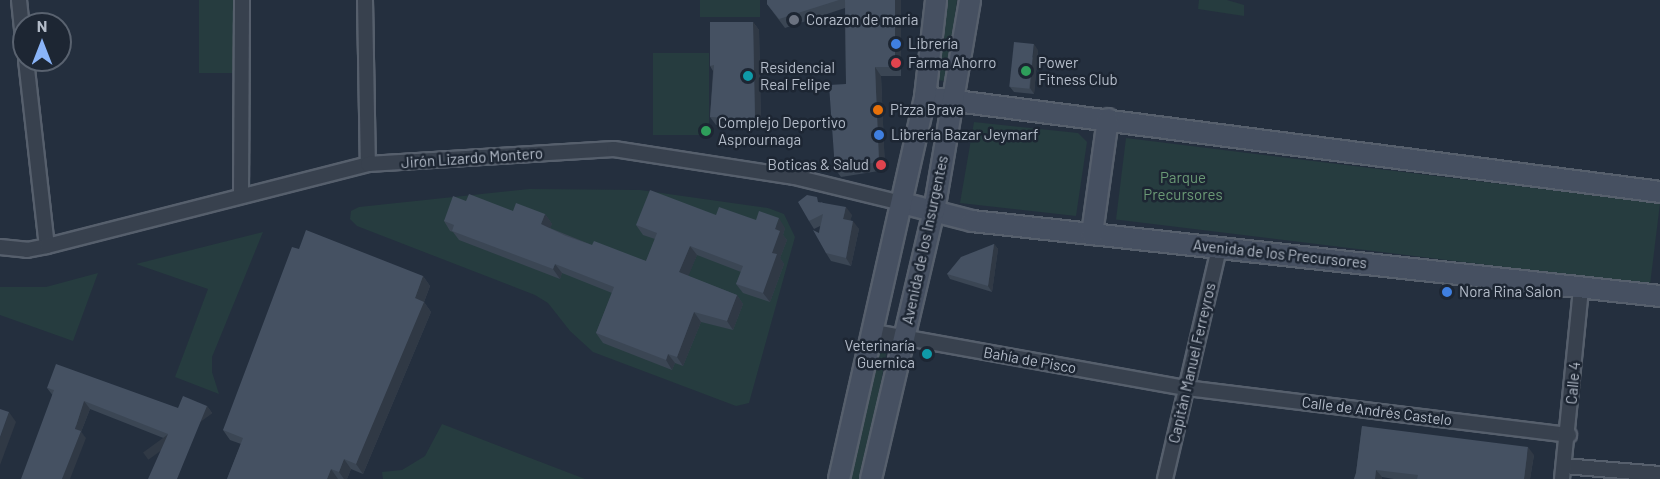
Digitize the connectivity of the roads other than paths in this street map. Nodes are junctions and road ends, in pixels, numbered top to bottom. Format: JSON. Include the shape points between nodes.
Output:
{"nodes":[{"id":1,"x":242,"y":0,"type":"edge"},
{"id":2,"x":365,"y":0,"type":"edge"},
{"id":3,"x":936,"y":0,"type":"edge"},
{"id":4,"x":970,"y":0,"type":"edge"},
{"id":5,"x":27,"y":72,"type":"edge"},
{"id":6,"x":925,"y":97,"type":"junction"},
{"id":7,"x":952,"y":101,"type":"junction"},
{"id":8,"x":1108,"y":119,"type":"junction"},
{"id":9,"x":368,"y":164,"type":"junction"},
{"id":10,"x":1660,"y":192,"type":"edge"},
{"id":11,"x":241,"y":196,"type":"junction"},
{"id":12,"x":902,"y":203,"type":"junction"},
{"id":13,"x":934,"y":211,"type":"junction"},
{"id":14,"x":1092,"y":234,"type":"junction"},
{"id":15,"x":47,"y":246,"type":"junction"},
{"id":16,"x":0,"y":247,"type":"edge"},
{"id":17,"x":1219,"y":248,"type":"junction"},
{"id":18,"x":1581,"y":288,"type":"junction"},
{"id":19,"x":1660,"y":296,"type":"edge"},
{"id":20,"x":874,"y":332,"type":"junction"},
{"id":21,"x":904,"y":338,"type":"junction"},
{"id":22,"x":1186,"y":388,"type":"junction"},
{"id":23,"x":1569,"y":435,"type":"junction"},
{"id":24,"x":1563,"y":472,"type":"edge"},
{"id":25,"x":1660,"y":474,"type":"edge"},
{"id":26,"x":839,"y":479,"type":"edge"},
{"id":27,"x":871,"y":479,"type":"edge"},
{"id":28,"x":1165,"y":479,"type":"edge"}],
"edges":[{"from":1,"to":11,"type":"street"},
{"from":2,"to":9,"type":"street"},
{"from":3,"to":6,"type":"main road","name":"Avenida de los Insurgentes"},
{"from":4,"to":7,"type":"main road","name":"Avenida de los Insurgentes"},
{"from":5,"to":15,"type":"street"},
{"from":6,"to":7,"type":"main road"},
{"from":6,"to":12,"type":"main road","name":"Avenida de los Insurgentes"},
{"from":7,"to":8,"type":"main road"},
{"from":7,"to":13,"type":"main road","name":"Avenida de los Insurgentes"},
{"from":8,"to":10,"type":"main road"},
{"from":8,"to":14,"type":"main road"},
{"from":9,"to":11,"type":"street","name":"Jirón Lizardo Montero"},
{"from":9,"to":12,"type":"street","name":"Jirón Lizardo Montero","via":[[622,149],[795,177]]},
{"from":11,"to":15,"type":"street","name":"Jirón Lizardo Montero"},
{"from":12,"to":13,"type":"main road","name":"Avenida de los Precursores"},
{"from":12,"to":20,"type":"main road","name":"Avenida de los Insurgentes"},
{"from":13,"to":14,"type":"main road","name":"Avenida de los Precursores","via":[[972,221]]},
{"from":13,"to":21,"type":"main road","name":"Avenida de los Insurgentes"},
{"from":14,"to":17,"type":"main road","name":"Avenida de los Precursores"},
{"from":15,"to":16,"type":"street","name":"Jirón Lizardo Montero","via":[[27,250]]},
{"from":17,"to":18,"type":"main road","name":"Avenida de los Precursores"},
{"from":17,"to":22,"type":"street","name":"Capitán Manuel Ferreyros"},
{"from":18,"to":19,"type":"main road","name":"Avenida de los Precursores"},
{"from":18,"to":23,"type":"street","name":"Calle 4"},
{"from":20,"to":21,"type":"street","name":"Bahía de Pisco"},
{"from":20,"to":26,"type":"main road","name":"Avenida de los Insurgentes"},
{"from":21,"to":22,"type":"street","name":"Bahía de Pisco"},
{"from":21,"to":27,"type":"main road","name":"Avenida de los Insurgentes"},
{"from":22,"to":23,"type":"street","name":"Calle de Andrés Castelo"},
{"from":22,"to":28,"type":"street","name":"Capitán Manuel Ferreyros"},
{"from":23,"to":24,"type":"street","name":"Calle 4"},
{"from":24,"to":25,"type":"street"}]}
